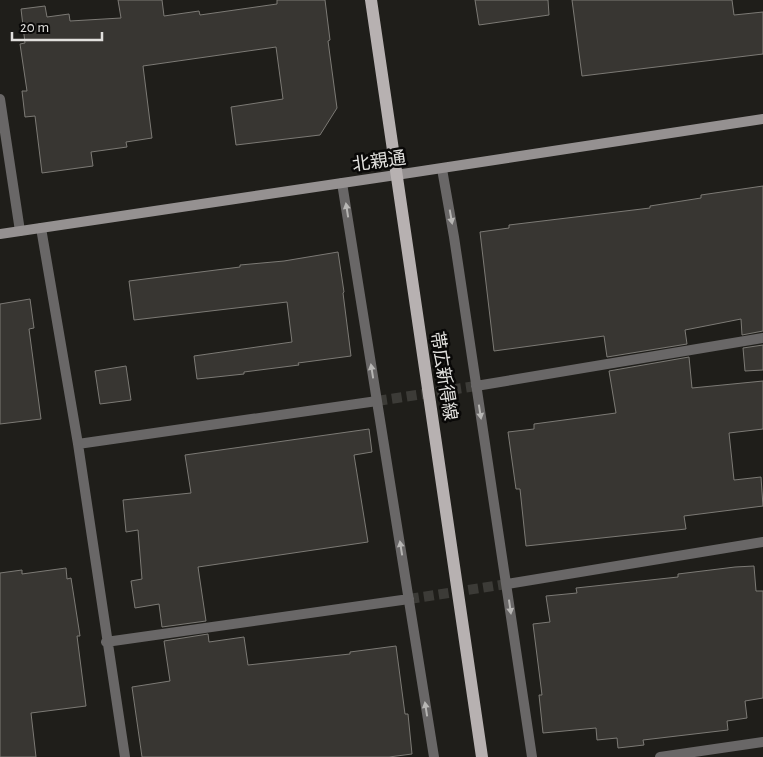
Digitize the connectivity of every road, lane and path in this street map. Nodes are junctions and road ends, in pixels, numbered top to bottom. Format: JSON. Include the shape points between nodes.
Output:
{"nodes":[{"id":1,"x":372,"y":0,"type":"edge"},
{"id":2,"x":0,"y":99,"type":"edge"},
{"id":3,"x":763,"y":119,"type":"edge"},
{"id":4,"x":442,"y":168,"type":"junction"},
{"id":5,"x":396,"y":176,"type":"junction"},
{"id":6,"x":342,"y":183,"type":"junction"},
{"id":7,"x":41,"y":228,"type":"junction"},
{"id":8,"x":20,"y":231,"type":"junction"},
{"id":9,"x":0,"y":234,"type":"edge"},
{"id":10,"x":763,"y":338,"type":"edge"},
{"id":11,"x":476,"y":386,"type":"junction"},
{"id":12,"x":377,"y":401,"type":"junction"},
{"id":13,"x":78,"y":444,"type":"junction"},
{"id":14,"x":763,"y":542,"type":"edge"},
{"id":15,"x":507,"y":584,"type":"junction"},
{"id":16,"x":409,"y":599,"type":"junction"},
{"id":17,"x":106,"y":642,"type":"junction"},
{"id":18,"x":763,"y":742,"type":"edge"},
{"id":19,"x":482,"y":753,"type":"edge"},
{"id":20,"x":125,"y":757,"type":"edge"},
{"id":21,"x":434,"y":757,"type":"edge"},
{"id":22,"x":532,"y":757,"type":"edge"},
{"id":23,"x":660,"y":757,"type":"edge"}],
"edges":[{"from":1,"to":5,"type":"main road","name":"帯広新得線"},
{"from":2,"to":8,"type":"street"},
{"from":3,"to":4,"type":"street","name":"北親通"},
{"from":4,"to":5,"type":"street","name":"北親通"},
{"from":4,"to":11,"type":"street","one_way":true},
{"from":5,"to":6,"type":"street","name":"北親通"},
{"from":5,"to":19,"type":"main road","name":"帯広新得線"},
{"from":6,"to":7,"type":"street","name":"北親通"},
{"from":12,"to":6,"type":"street","one_way":true},
{"from":7,"to":8,"type":"street","name":"北親通"},
{"from":7,"to":13,"type":"street"},
{"from":8,"to":9,"type":"street","name":"北親通"},
{"from":10,"to":11,"type":"street"},
{"from":11,"to":15,"type":"street","one_way":true},
{"from":12,"to":13,"type":"street"},
{"from":16,"to":12,"type":"street","one_way":true},
{"from":13,"to":17,"type":"street"},
{"from":14,"to":15,"type":"street"},
{"from":15,"to":22,"type":"street","one_way":true},
{"from":16,"to":17,"type":"street"},
{"from":21,"to":16,"type":"street","one_way":true},
{"from":17,"to":20,"type":"street"},
{"from":18,"to":23,"type":"street"}]}
